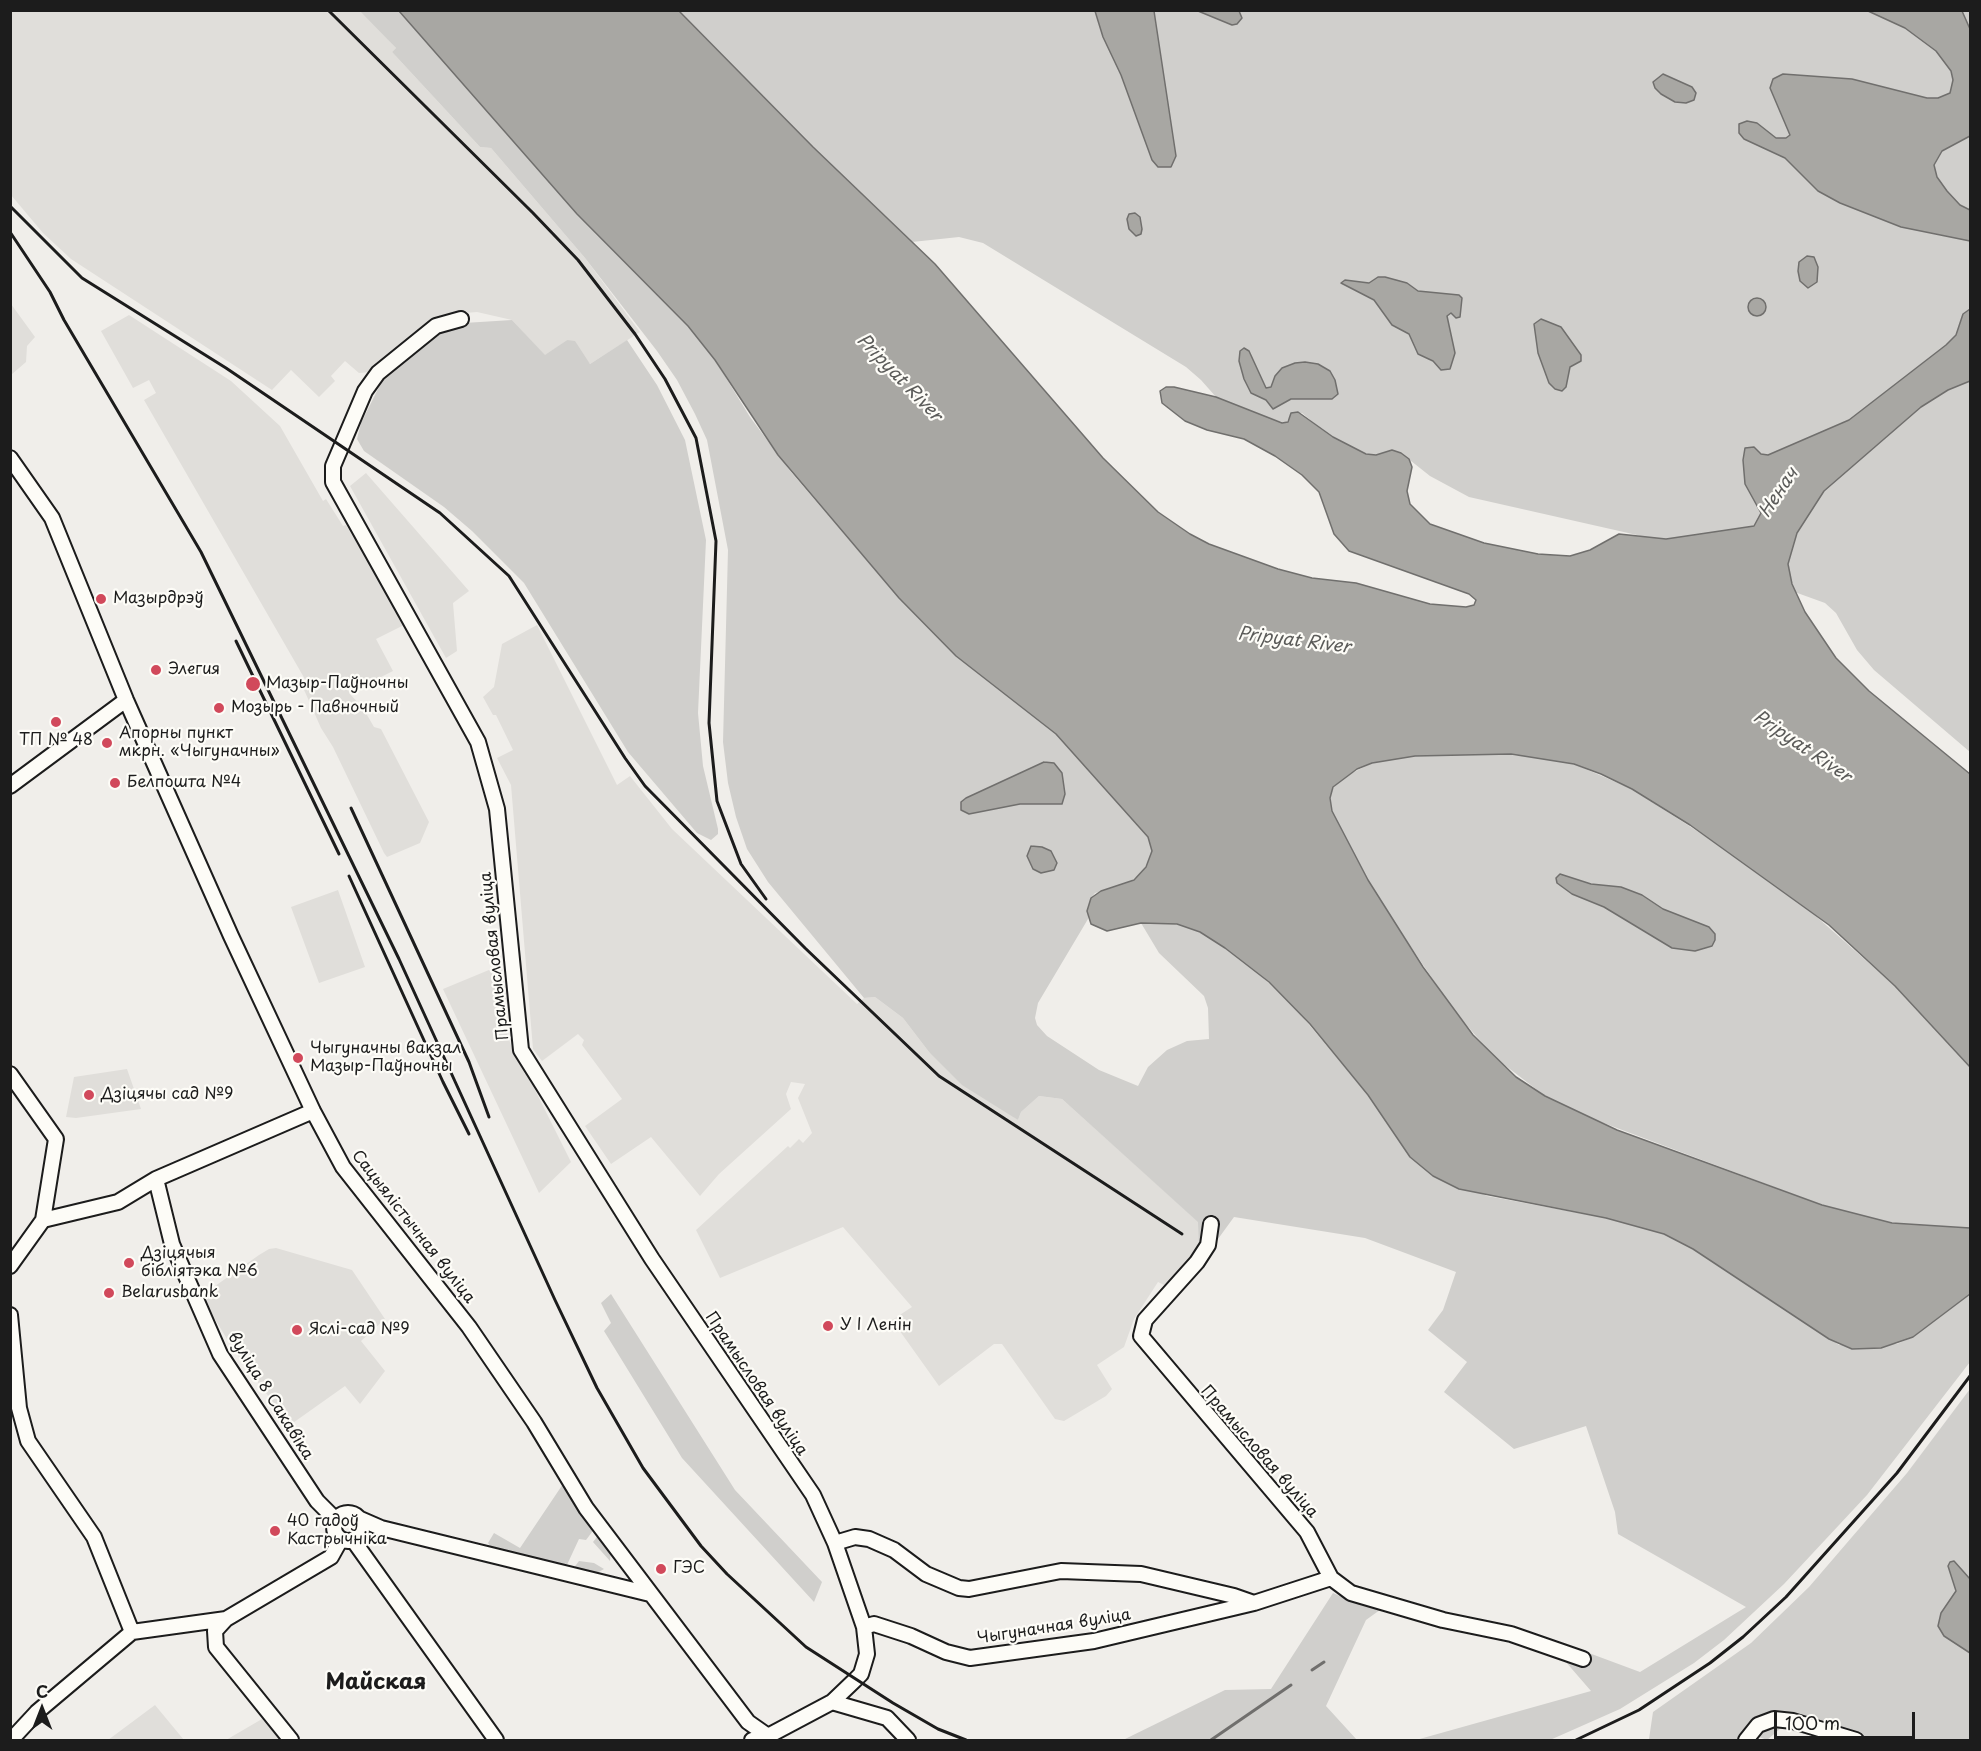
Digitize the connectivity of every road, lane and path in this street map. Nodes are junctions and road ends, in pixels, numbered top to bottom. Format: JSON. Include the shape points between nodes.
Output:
{"nodes":[{"id":1,"x":461,"y":319,"type":"dead end"},
{"id":2,"x":10,"y":458,"type":"edge"},
{"id":3,"x":126,"y":700,"type":"junction"},
{"id":4,"x":10,"y":786,"type":"edge"},
{"id":5,"x":10,"y":1074,"type":"edge"},
{"id":6,"x":313,"y":1111,"type":"junction"},
{"id":7,"x":156,"y":1179,"type":"junction"},
{"id":8,"x":43,"y":1220,"type":"junction"},
{"id":9,"x":1211,"y":1224,"type":"dead end"},
{"id":10,"x":10,"y":1266,"type":"edge"},
{"id":11,"x":10,"y":1315,"type":"edge"},
{"id":12,"x":358,"y":1518,"type":"junction"},
{"id":13,"x":336,"y":1521,"type":"junction"},
{"id":14,"x":381,"y":1528,"type":"junction"},
{"id":15,"x":350,"y":1539,"type":"junction"},
{"id":16,"x":835,"y":1543,"type":"junction"},
{"id":17,"x":1330,"y":1578,"type":"junction"},
{"id":18,"x":650,"y":1594,"type":"junction"},
{"id":19,"x":1254,"y":1603,"type":"junction"},
{"id":20,"x":226,"y":1619,"type":"junction"},
{"id":21,"x":864,"y":1627,"type":"junction"},
{"id":22,"x":132,"y":1632,"type":"junction"},
{"id":23,"x":1583,"y":1659,"type":"dead end"},
{"id":24,"x":832,"y":1702,"type":"junction"},
{"id":25,"x":768,"y":1738,"type":"edge"},
{"id":26,"x":11,"y":1740,"type":"edge"},
{"id":27,"x":291,"y":1740,"type":"edge"},
{"id":28,"x":496,"y":1740,"type":"edge"},
{"id":29,"x":752,"y":1740,"type":"edge"},
{"id":30,"x":783,"y":1740,"type":"edge"},
{"id":31,"x":908,"y":1740,"type":"edge"},
{"id":32,"x":1746,"y":1740,"type":"edge"},
{"id":33,"x":1856,"y":1740,"type":"edge"}],
"edges":[{"from":1,"to":16,"type":"street","name":"Прамысловая вуліца","via":[[436,326],[378,373],[365,391],[333,466],[333,482],[477,742],[497,809],[521,1050],[652,1259],[813,1495]]},
{"from":2,"to":3,"type":"street","name":"Сацыялістычная вуліца","via":[[52,518]]},
{"from":3,"to":4,"type":"street"},
{"from":3,"to":6,"type":"street","name":"Сацыялістычная вуліца"},
{"from":5,"to":8,"type":"street","via":[[56,1139]]},
{"from":6,"to":7,"type":"street"},
{"from":6,"to":18,"type":"street","name":"Сацыялістычная вуліца","via":[[343,1167],[469,1327],[534,1422],[586,1508]]},
{"from":7,"to":8,"type":"street","via":[[118,1202]]},
{"from":7,"to":13,"type":"street","name":"вуліца 8 Сакавіка","via":[[172,1244],[220,1354],[317,1500]]},
{"from":8,"to":10,"type":"street"},
{"from":9,"to":17,"type":"street","name":"Прамысловая вуліца","via":[[1208,1245],[1197,1262],[1145,1320],[1141,1329],[1144,1341],[1307,1532]]},
{"from":11,"to":22,"type":"street","via":[[19,1408],[28,1441],[94,1537]]},
{"from":12,"to":13,"type":"street","via":[[346,1514]]},
{"from":12,"to":14,"type":"street"},
{"from":12,"to":15,"type":"street","via":[[361,1530]]},
{"from":13,"to":15,"type":"street","via":[[335,1533]]},
{"from":14,"to":15,"type":"street"},
{"from":14,"to":18,"type":"street"},
{"from":15,"to":20,"type":"street","via":[[331,1557]]},
{"from":15,"to":28,"type":"street"},
{"from":16,"to":19,"type":"street","via":[[855,1537],[869,1539],[894,1550],[926,1574],[959,1588],[1061,1571],[1141,1574]]},
{"from":16,"to":21,"type":"street","name":"Прамысловая вуліца"},
{"from":17,"to":19,"type":"street","name":"Чыгуначная вуліца"},
{"from":17,"to":23,"type":"street","via":[[1351,1593],[1443,1620],[1510,1634]]},
{"from":18,"to":25,"type":"street","name":"Сацыялістычная вуліца","via":[[748,1722]]},
{"from":19,"to":21,"type":"street","name":"Чыгуначная вуліца","via":[[1094,1641],[970,1658],[874,1624]]},
{"from":20,"to":22,"type":"street"},
{"from":20,"to":27,"type":"street","via":[[215,1631],[216,1647]]},
{"from":21,"to":24,"type":"street","name":"Прамысловая вуліца","via":[[867,1654],[861,1674]]},
{"from":22,"to":26,"type":"street","via":[[37,1712]]},
{"from":24,"to":25,"type":"street","name":"Прамысловая вуліца"},
{"from":24,"to":31,"type":"street","via":[[887,1718]]},
{"from":25,"to":29,"type":"street","name":"Прамысловая вуліца"},
{"from":25,"to":30,"type":"street","name":"Сацыялістычная вуліца"},
{"from":32,"to":33,"type":"street","via":[[1758,1725],[1774,1719]]}]}
